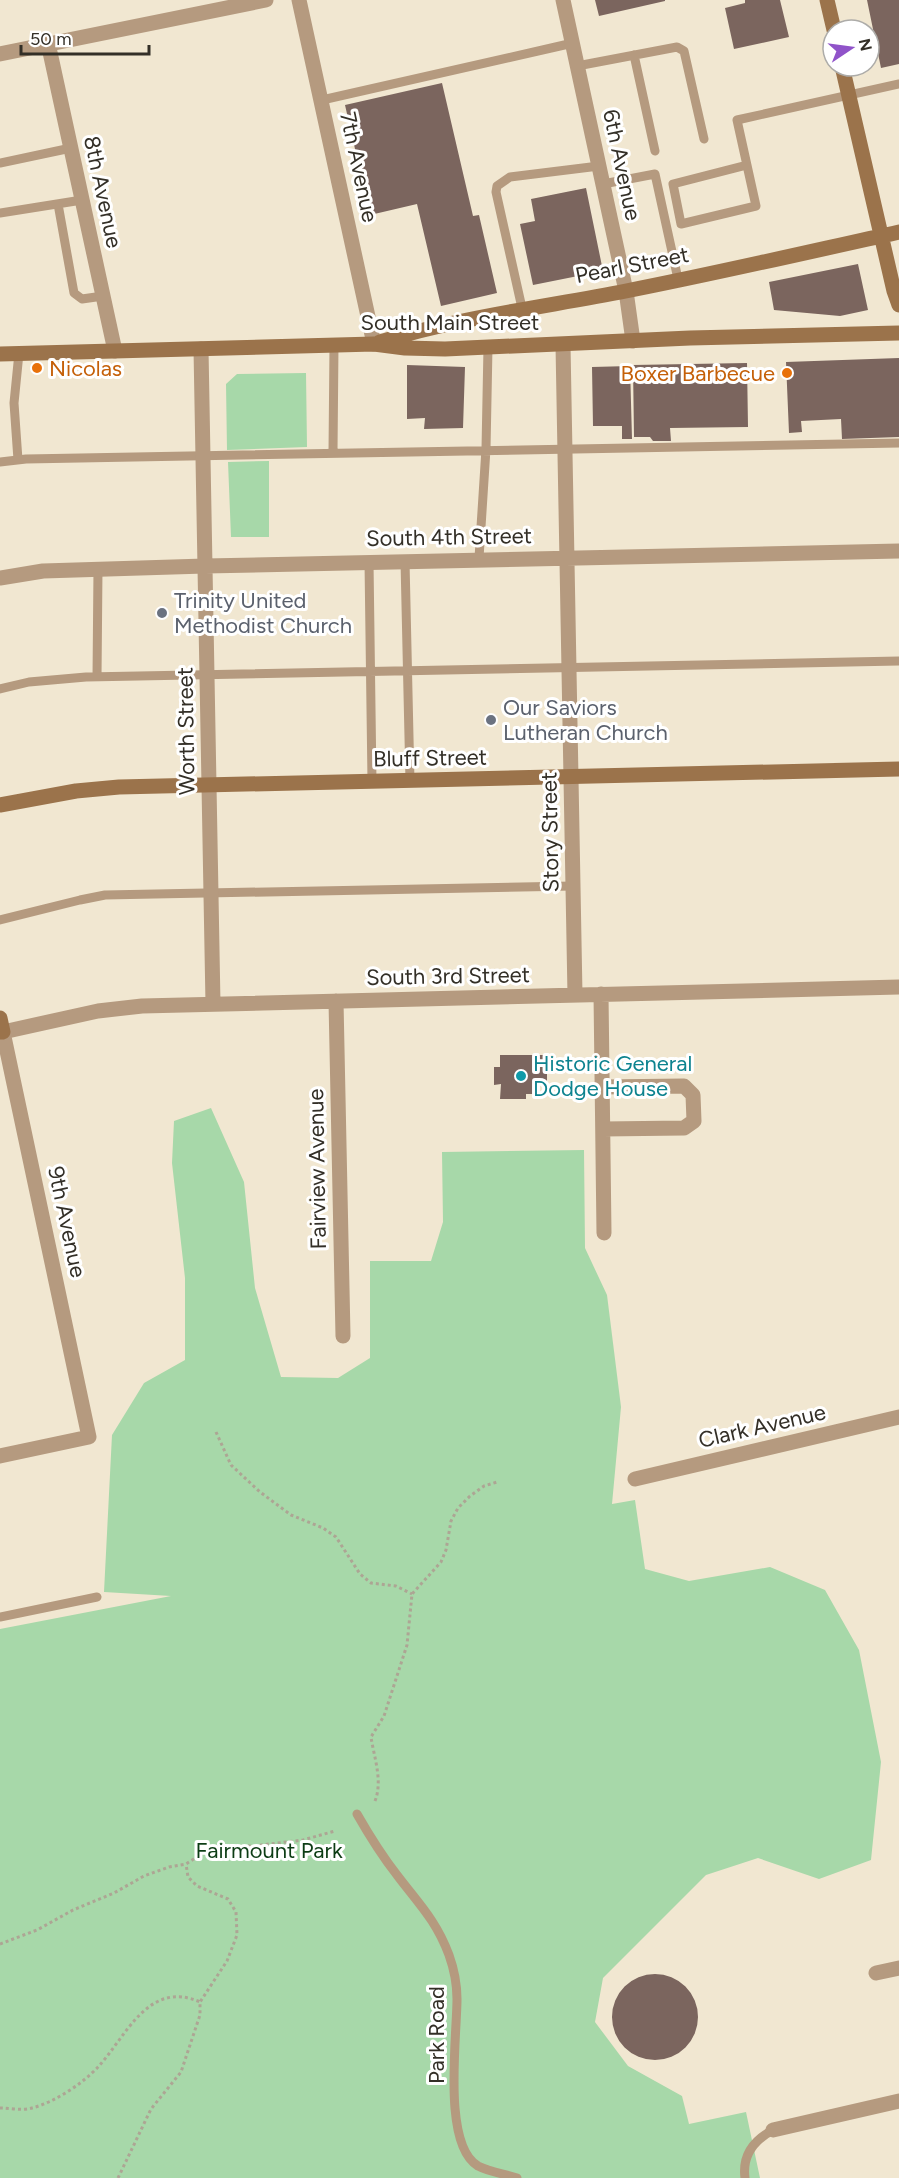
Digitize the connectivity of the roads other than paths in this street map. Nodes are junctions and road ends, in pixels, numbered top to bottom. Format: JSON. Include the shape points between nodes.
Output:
{"nodes":[{"id":1,"x":266,"y":0,"type":"edge"},
{"id":2,"x":299,"y":0,"type":"edge"},
{"id":3,"x":563,"y":0,"type":"edge"},
{"id":4,"x":827,"y":0,"type":"edge"},
{"id":5,"x":831,"y":18,"type":"edge"},
{"id":6,"x":48,"y":43,"type":"junction"},
{"id":7,"x":573,"y":43,"type":"junction"},
{"id":8,"x":0,"y":54,"type":"edge"},
{"id":9,"x":634,"y":55,"type":"junction"},
{"id":10,"x":577,"y":66,"type":"junction"},
{"id":11,"x":845,"y":78,"type":"edge"},
{"id":12,"x":899,"y":84,"type":"edge"},
{"id":13,"x":849,"y":95,"type":"junction"},
{"id":14,"x":322,"y":100,"type":"junction"},
{"id":15,"x":704,"y":139,"type":"dead end"},
{"id":16,"x":71,"y":148,"type":"junction"},
{"id":17,"x":656,"y":151,"type":"dead end"},
{"id":18,"x":0,"y":163,"type":"edge"},
{"id":19,"x":747,"y":165,"type":"junction"},
{"id":20,"x":599,"y":166,"type":"junction"},
{"id":21,"x":603,"y":184,"type":"junction"},
{"id":22,"x":82,"y":200,"type":"junction"},
{"id":23,"x":58,"y":204,"type":"junction"},
{"id":24,"x":0,"y":213,"type":"edge"},
{"id":25,"x":899,"y":232,"type":"edge"},
{"id":26,"x":881,"y":236,"type":"junction"},
{"id":27,"x":678,"y":279,"type":"junction"},
{"id":28,"x":626,"y":291,"type":"junction"},
{"id":29,"x":103,"y":296,"type":"junction"},
{"id":30,"x":899,"y":305,"type":"edge"},
{"id":31,"x":522,"y":308,"type":"junction"},
{"id":32,"x":899,"y":333,"type":"edge"},
{"id":33,"x":633,"y":341,"type":"junction"},
{"id":34,"x":374,"y":344,"type":"junction"},
{"id":35,"x":334,"y":345,"type":"junction"},
{"id":36,"x":563,"y":345,"type":"junction"},
{"id":37,"x":488,"y":347,"type":"junction"},
{"id":38,"x":201,"y":349,"type":"junction"},
{"id":39,"x":115,"y":351,"type":"junction"},
{"id":40,"x":20,"y":353,"type":"junction"},
{"id":41,"x":0,"y":354,"type":"edge"},
{"id":42,"x":899,"y":442,"type":"edge"},
{"id":43,"x":565,"y":448,"type":"junction"},
{"id":44,"x":486,"y":449,"type":"junction"},
{"id":45,"x":333,"y":452,"type":"junction"},
{"id":46,"x":203,"y":455,"type":"junction"},
{"id":47,"x":18,"y":460,"type":"junction"},
{"id":48,"x":0,"y":462,"type":"edge"},
{"id":49,"x":899,"y":551,"type":"edge"},
{"id":50,"x":568,"y":557,"type":"junction"},
{"id":51,"x":479,"y":558,"type":"junction"},
{"id":52,"x":405,"y":561,"type":"junction"},
{"id":53,"x":369,"y":562,"type":"junction"},
{"id":54,"x":205,"y":566,"type":"junction"},
{"id":55,"x":98,"y":569,"type":"junction"},
{"id":56,"x":0,"y":578,"type":"edge"},
{"id":57,"x":899,"y":662,"type":"edge"},
{"id":58,"x":569,"y":668,"type":"junction"},
{"id":59,"x":370,"y":671,"type":"junction"},
{"id":60,"x":407,"y":671,"type":"junction"},
{"id":61,"x":207,"y":674,"type":"junction"},
{"id":62,"x":98,"y":677,"type":"junction"},
{"id":63,"x":0,"y":689,"type":"edge"},
{"id":64,"x":899,"y":769,"type":"edge"},
{"id":65,"x":571,"y":777,"type":"junction"},
{"id":66,"x":410,"y":781,"type":"junction"},
{"id":67,"x":372,"y":782,"type":"junction"},
{"id":68,"x":209,"y":785,"type":"junction"},
{"id":69,"x":0,"y":805,"type":"edge"},
{"id":70,"x":573,"y":886,"type":"junction"},
{"id":71,"x":211,"y":893,"type":"junction"},
{"id":72,"x":0,"y":920,"type":"edge"},
{"id":73,"x":899,"y":987,"type":"edge"},
{"id":74,"x":600,"y":994,"type":"junction"},
{"id":75,"x":575,"y":995,"type":"junction"},
{"id":76,"x":336,"y":1001,"type":"junction"},
{"id":77,"x":213,"y":1004,"type":"junction"},
{"id":78,"x":1,"y":1027,"type":"edge"},
{"id":79,"x":602,"y":1087,"type":"junction"},
{"id":80,"x":603,"y":1129,"type":"junction"},
{"id":81,"x":604,"y":1233,"type":"dead end"},
{"id":82,"x":343,"y":1336,"type":"dead end"},
{"id":83,"x":899,"y":1417,"type":"edge"},
{"id":84,"x":0,"y":1456,"type":"edge"},
{"id":85,"x":635,"y":1479,"type":"dead end"},
{"id":86,"x":97,"y":1597,"type":"dead end"},
{"id":87,"x":0,"y":1617,"type":"edge"},
{"id":88,"x":357,"y":1814,"type":"dead end"},
{"id":89,"x":899,"y":1968,"type":"edge"},
{"id":90,"x":876,"y":1973,"type":"dead end"},
{"id":91,"x":899,"y":2102,"type":"edge"},
{"id":92,"x":773,"y":2130,"type":"joint"},
{"id":93,"x":517,"y":2178,"type":"edge"},
{"id":94,"x":745,"y":2178,"type":"edge"}],
"edges":[{"from":1,"to":6,"type":"street"},
{"from":2,"to":14,"type":"street","name":"7th Avenue"},
{"from":3,"to":7,"type":"street","name":"6th Avenue"},
{"from":4,"to":5,"type":"main road"},
{"from":6,"to":8,"type":"street"},
{"from":6,"to":16,"type":"street","name":"8th Avenue"},
{"from":7,"to":10,"type":"street","name":"6th Avenue"},
{"from":7,"to":14,"type":"lane"},
{"from":9,"to":10,"type":"lane"},
{"from":9,"to":15,"type":"lane","via":[[677,46],[684,51]]},
{"from":9,"to":17,"type":"lane"},
{"from":10,"to":20,"type":"street","name":"6th Avenue"},
{"from":11,"to":13,"type":"main road"},
{"from":12,"to":13,"type":"lane"},
{"from":13,"to":19,"type":"lane","via":[[737,120]]},
{"from":13,"to":26,"type":"main road"},
{"from":14,"to":34,"type":"street","name":"7th Avenue"},
{"from":16,"to":18,"type":"lane"},
{"from":16,"to":22,"type":"street","name":"8th Avenue"},
{"from":19,"to":19,"type":"lane","via":[[756,206],[681,224],[673,184]]},
{"from":20,"to":21,"type":"street","name":"6th Avenue"},
{"from":20,"to":31,"type":"lane","via":[[510,177],[497,186]]},
{"from":21,"to":27,"type":"lane","via":[[655,174]]},
{"from":21,"to":28,"type":"street","name":"6th Avenue"},
{"from":22,"to":23,"type":"lane"},
{"from":22,"to":29,"type":"street","name":"8th Avenue"},
{"from":23,"to":24,"type":"lane"},
{"from":23,"to":29,"type":"lane","via":[[74,292],[82,299]]},
{"from":25,"to":26,"type":"main road","name":"Pearl Street"},
{"from":26,"to":27,"type":"main road","name":"Pearl Street"},
{"from":26,"to":30,"type":"main road"},
{"from":27,"to":28,"type":"main road","name":"Pearl Street"},
{"from":28,"to":31,"type":"main road","name":"Pearl Street"},
{"from":28,"to":33,"type":"street","name":"6th Avenue"},
{"from":29,"to":39,"type":"street","name":"8th Avenue"},
{"from":31,"to":34,"type":"main road","name":"Pearl Street"},
{"from":32,"to":33,"type":"main road","name":"South Main Street"},
{"from":33,"to":36,"type":"main road","name":"South Main Street"},
{"from":34,"to":35,"type":"main road","name":"South Main Street"},
{"from":34,"to":37,"type":"main road","name":"South Main Street","via":[[405,348]]},
{"from":35,"to":38,"type":"main road","name":"South Main Street"},
{"from":35,"to":45,"type":"lane"},
{"from":36,"to":37,"type":"main road","name":"South Main Street"},
{"from":36,"to":43,"type":"street","name":"Story Street"},
{"from":37,"to":44,"type":"lane"},
{"from":38,"to":39,"type":"main road","name":"South Main Street"},
{"from":38,"to":46,"type":"street","name":"Worth Street"},
{"from":39,"to":40,"type":"main road","name":"South Main Street"},
{"from":40,"to":41,"type":"main road","name":"South Main Street"},
{"from":40,"to":47,"type":"lane","via":[[14,403]]},
{"from":42,"to":43,"type":"lane"},
{"from":43,"to":44,"type":"lane"},
{"from":43,"to":50,"type":"street","name":"Story Street"},
{"from":44,"to":45,"type":"lane"},
{"from":44,"to":51,"type":"lane"},
{"from":45,"to":46,"type":"lane"},
{"from":46,"to":47,"type":"lane"},
{"from":46,"to":54,"type":"street","name":"Worth Street"},
{"from":47,"to":48,"type":"lane"},
{"from":49,"to":50,"type":"street","name":"South 4th Street"},
{"from":50,"to":51,"type":"street","name":"South 4th Street"},
{"from":50,"to":58,"type":"street","name":"Story Street"},
{"from":51,"to":52,"type":"street","name":"South 4th Street"},
{"from":52,"to":53,"type":"street","name":"South 4th Street"},
{"from":52,"to":60,"type":"lane"},
{"from":53,"to":54,"type":"street","name":"South 4th Street"},
{"from":53,"to":59,"type":"lane"},
{"from":54,"to":55,"type":"street","name":"South 4th Street"},
{"from":54,"to":61,"type":"street","name":"Worth Street"},
{"from":55,"to":56,"type":"street","name":"South 4th Street","via":[[43,571]]},
{"from":55,"to":62,"type":"lane"},
{"from":57,"to":58,"type":"lane"},
{"from":58,"to":60,"type":"lane"},
{"from":58,"to":65,"type":"street","name":"Story Street"},
{"from":59,"to":60,"type":"lane"},
{"from":59,"to":61,"type":"lane"},
{"from":59,"to":67,"type":"lane"},
{"from":60,"to":66,"type":"lane"},
{"from":61,"to":62,"type":"lane"},
{"from":61,"to":68,"type":"street","name":"Worth Street"},
{"from":62,"to":63,"type":"lane","via":[[29,682]]},
{"from":64,"to":65,"type":"main road","name":"Bluff Street"},
{"from":65,"to":66,"type":"main road","name":"Bluff Street"},
{"from":65,"to":70,"type":"street","name":"Story Street"},
{"from":66,"to":67,"type":"main road","name":"Bluff Street"},
{"from":67,"to":68,"type":"main road","name":"Bluff Street"},
{"from":68,"to":69,"type":"main road","name":"Bluff Street","via":[[92,789]]},
{"from":68,"to":71,"type":"street","name":"Worth Street"},
{"from":70,"to":71,"type":"lane"},
{"from":70,"to":75,"type":"street","name":"Story Street"},
{"from":71,"to":72,"type":"lane","via":[[105,896]]},
{"from":71,"to":77,"type":"street","name":"Worth Street"},
{"from":73,"to":74,"type":"street","name":"South 3rd Street"},
{"from":74,"to":75,"type":"street","name":"South 3rd Street"},
{"from":74,"to":79,"type":"street"},
{"from":75,"to":76,"type":"street","name":"South 3rd Street"},
{"from":76,"to":77,"type":"street","name":"South 3rd Street"},
{"from":76,"to":82,"type":"street","name":"Fairview Avenue"},
{"from":77,"to":78,"type":"street","name":"South 3rd Street","via":[[142,1006]]},
{"from":78,"to":84,"type":"street","name":"9th Avenue","via":[[89,1437]]},
{"from":79,"to":80,"type":"street"},
{"from":79,"to":80,"type":"street","via":[[684,1086],[693,1095],[694,1112],[694,1121],[684,1128]]},
{"from":80,"to":81,"type":"street"},
{"from":83,"to":85,"type":"street","name":"Clark Avenue"},
{"from":86,"to":87,"type":"lane"},
{"from":88,"to":93,"type":"lane","name":"Park Road","via":[[374,1844],[439,1930],[455,1974],[458,2137],[477,2165]]},
{"from":89,"to":90,"type":"street"},
{"from":91,"to":92,"type":"street"},
{"from":92,"to":94,"type":"lane","via":[[751,2147],[743,2167]]}]}
